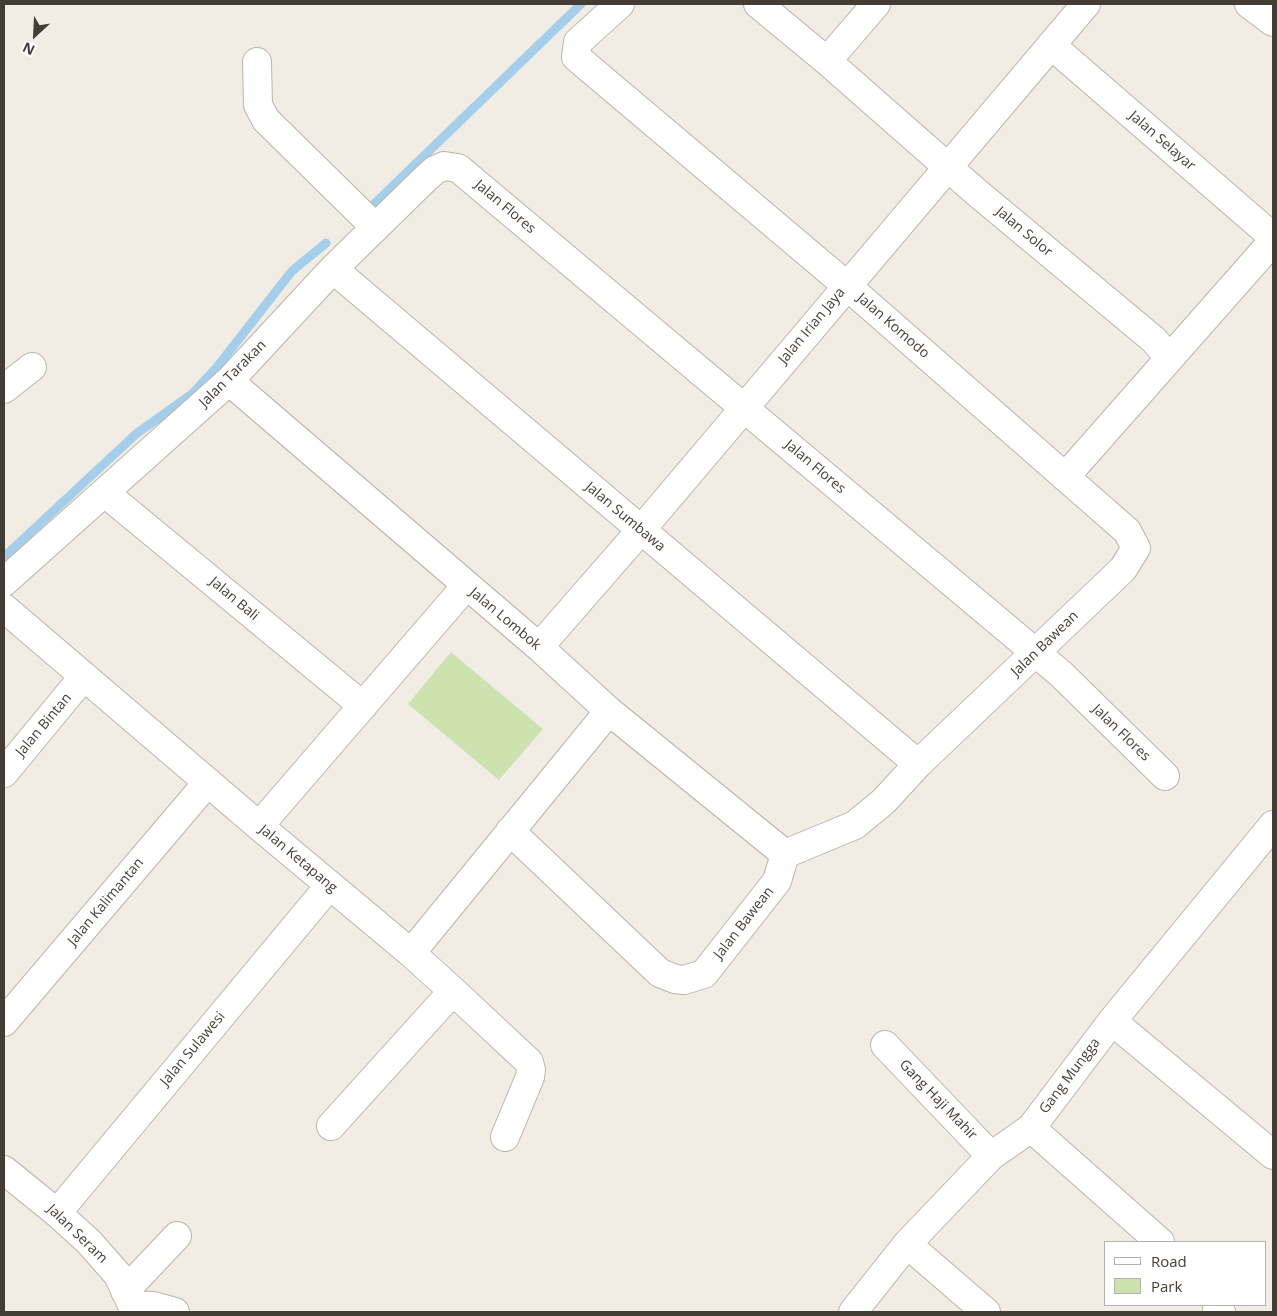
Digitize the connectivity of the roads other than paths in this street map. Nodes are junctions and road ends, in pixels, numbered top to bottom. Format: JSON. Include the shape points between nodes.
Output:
{"nodes":[{"id":1,"x":620,"y":4,"type":"edge"},
{"id":2,"x":758,"y":4,"type":"edge"},
{"id":3,"x":876,"y":4,"type":"edge"},
{"id":4,"x":1086,"y":4,"type":"edge"},
{"id":5,"x":1249,"y":4,"type":"edge"},
{"id":6,"x":1273,"y":22,"type":"edge"},
{"id":7,"x":1051,"y":45,"type":"junction"},
{"id":8,"x":827,"y":61,"type":"junction"},
{"id":9,"x":257,"y":62,"type":"dead end"},
{"id":10,"x":948,"y":166,"type":"junction"},
{"id":11,"x":458,"y":168,"type":"joint"},
{"id":12,"x":375,"y":227,"type":"junction"},
{"id":13,"x":1273,"y":237,"type":"edge"},
{"id":14,"x":1273,"y":242,"type":"edge"},
{"id":15,"x":333,"y":269,"type":"junction"},
{"id":16,"x":846,"y":285,"type":"junction"},
{"id":17,"x":1169,"y":358,"type":"junction"},
{"id":18,"x":32,"y":367,"type":"dead end"},
{"id":19,"x":229,"y":381,"type":"junction"},
{"id":20,"x":4,"y":389,"type":"edge"},
{"id":21,"x":744,"y":407,"type":"junction"},
{"id":22,"x":1065,"y":477,"type":"junction"},
{"id":23,"x":104,"y":492,"type":"junction"},
{"id":24,"x":641,"y":530,"type":"junction"},
{"id":25,"x":1123,"y":569,"type":"joint"},
{"id":26,"x":4,"y":582,"type":"edge"},
{"id":27,"x":466,"y":586,"type":"junction"},
{"id":28,"x":4,"y":608,"type":"edge"},
{"id":29,"x":539,"y":647,"type":"junction"},
{"id":30,"x":1035,"y":653,"type":"junction"},
{"id":31,"x":84,"y":676,"type":"junction"},
{"id":32,"x":363,"y":706,"type":"junction"},
{"id":33,"x":609,"y":711,"type":"junction"},
{"id":34,"x":918,"y":764,"type":"junction"},
{"id":35,"x":6,"y":766,"type":"edge"},
{"id":36,"x":1165,"y":776,"type":"dead end"},
{"id":37,"x":208,"y":782,"type":"junction"},
{"id":38,"x":1273,"y":825,"type":"edge"},
{"id":39,"x":259,"y":826,"type":"junction"},
{"id":40,"x":510,"y":831,"type":"junction"},
{"id":41,"x":785,"y":854,"type":"junction"},
{"id":42,"x":330,"y":885,"type":"junction"},
{"id":43,"x":410,"y":953,"type":"junction"},
{"id":44,"x":453,"y":990,"type":"junction"},
{"id":45,"x":1112,"y":1020,"type":"junction"},
{"id":46,"x":4,"y":1022,"type":"edge"},
{"id":47,"x":885,"y":1045,"type":"dead end"},
{"id":48,"x":331,"y":1126,"type":"dead end"},
{"id":49,"x":1031,"y":1128,"type":"junction"},
{"id":50,"x":505,"y":1137,"type":"dead end"},
{"id":51,"x":1273,"y":1155,"type":"edge"},
{"id":52,"x":991,"y":1156,"type":"junction"},
{"id":53,"x":4,"y":1170,"type":"edge"},
{"id":54,"x":57,"y":1212,"type":"junction"},
{"id":55,"x":177,"y":1236,"type":"dead end"},
{"id":56,"x":1159,"y":1241,"type":"edge"},
{"id":57,"x":907,"y":1244,"type":"junction"},
{"id":58,"x":130,"y":1303,"type":"edge"},
{"id":59,"x":175,"y":1312,"type":"edge"},
{"id":60,"x":853,"y":1312,"type":"edge"},
{"id":61,"x":986,"y":1312,"type":"edge"}],
"edges":[{"from":1,"to":16,"type":"street","name":"Jalan Komodo","via":[[578,42],[576,58]]},
{"from":2,"to":8,"type":"street","name":"Jalan Solor"},
{"from":3,"to":8,"type":"street"},
{"from":4,"to":7,"type":"street","name":"Jalan Irian Jaya"},
{"from":5,"to":6,"type":"street"},
{"from":7,"to":10,"type":"street","name":"Jalan Irian Jaya"},
{"from":7,"to":13,"type":"street","name":"Jalan Selayar"},
{"from":8,"to":10,"type":"street","name":"Jalan Solor"},
{"from":9,"to":12,"type":"street","via":[[258,105],[266,120]]},
{"from":10,"to":16,"type":"street","name":"Jalan Irian Jaya"},
{"from":10,"to":17,"type":"street","name":"Jalan Solor","via":[[1154,340]]},
{"from":11,"to":12,"type":"street","name":"Jalan Tarakan","via":[[444,166],[435,170]]},
{"from":11,"to":21,"type":"street","name":"Jalan Flores"},
{"from":12,"to":15,"type":"street","name":"Jalan Tarakan"},
{"from":14,"to":17,"type":"street"},
{"from":15,"to":19,"type":"street","name":"Jalan Tarakan"},
{"from":15,"to":24,"type":"street","name":"Jalan Sumbawa"},
{"from":16,"to":21,"type":"street","name":"Jalan Irian Jaya"},
{"from":16,"to":22,"type":"street","name":"Jalan Komodo"},
{"from":17,"to":22,"type":"street"},
{"from":18,"to":20,"type":"street"},
{"from":19,"to":23,"type":"street","name":"Jalan Tarakan"},
{"from":19,"to":27,"type":"street","name":"Jalan Lombok"},
{"from":21,"to":24,"type":"street","name":"Jalan Irian Jaya"},
{"from":21,"to":30,"type":"street","name":"Jalan Flores"},
{"from":22,"to":25,"type":"street","name":"Jalan Komodo","via":[[1128,531],[1136,548]]},
{"from":23,"to":26,"type":"street","name":"Jalan Tarakan"},
{"from":23,"to":32,"type":"street","name":"Jalan Bali"},
{"from":24,"to":29,"type":"street","name":"Jalan Irian Jaya"},
{"from":24,"to":34,"type":"street","name":"Jalan Sumbawa"},
{"from":25,"to":30,"type":"street","name":"Jalan Bawean"},
{"from":27,"to":29,"type":"street","name":"Jalan Lombok"},
{"from":27,"to":32,"type":"street"},
{"from":28,"to":31,"type":"street","name":"Jalan Ketapang"},
{"from":29,"to":33,"type":"street","name":"Jalan Lombok"},
{"from":30,"to":34,"type":"street","name":"Jalan Bawean"},
{"from":30,"to":36,"type":"street","name":"Jalan Flores","via":[[1061,674]]},
{"from":31,"to":35,"type":"street","name":"Jalan Bintan"},
{"from":31,"to":37,"type":"street","name":"Jalan Ketapang"},
{"from":32,"to":39,"type":"street"},
{"from":33,"to":40,"type":"street"},
{"from":33,"to":41,"type":"street","name":"Jalan Lombok"},
{"from":34,"to":41,"type":"street","name":"Jalan Bawean","via":[[884,801],[855,825]]},
{"from":37,"to":39,"type":"street","name":"Jalan Ketapang"},
{"from":37,"to":46,"type":"street","name":"Jalan Kalimantan"},
{"from":38,"to":45,"type":"street","name":"Gang Mungga"},
{"from":39,"to":42,"type":"street","name":"Jalan Ketapang"},
{"from":40,"to":41,"type":"street","name":"Jalan Bawean","via":[[648,963],[660,973],[684,980],[704,974],[777,881]]},
{"from":40,"to":43,"type":"street"},
{"from":42,"to":43,"type":"street","name":"Jalan Ketapang"},
{"from":42,"to":54,"type":"street","name":"Jalan Sulawesi"},
{"from":43,"to":44,"type":"street","name":"Jalan Ketapang"},
{"from":44,"to":48,"type":"street"},
{"from":44,"to":50,"type":"street","name":"Jalan Ketapang","via":[[529,1062],[530,1077]]},
{"from":45,"to":49,"type":"street","name":"Gang Mungga"},
{"from":45,"to":51,"type":"street"},
{"from":47,"to":52,"type":"street","name":"Gang Haji Mahir"},
{"from":49,"to":52,"type":"street","name":"Gang Mungga"},
{"from":49,"to":56,"type":"street"},
{"from":52,"to":57,"type":"street","name":"Gang Mungga"},
{"from":53,"to":54,"type":"street","name":"Jalan Seram"},
{"from":54,"to":58,"type":"street","name":"Jalan Seram","via":[[118,1275]]},
{"from":55,"to":58,"type":"street"},
{"from":57,"to":60,"type":"street","name":"Gang Mungga"},
{"from":57,"to":61,"type":"street"},
{"from":58,"to":59,"type":"street"}]}
